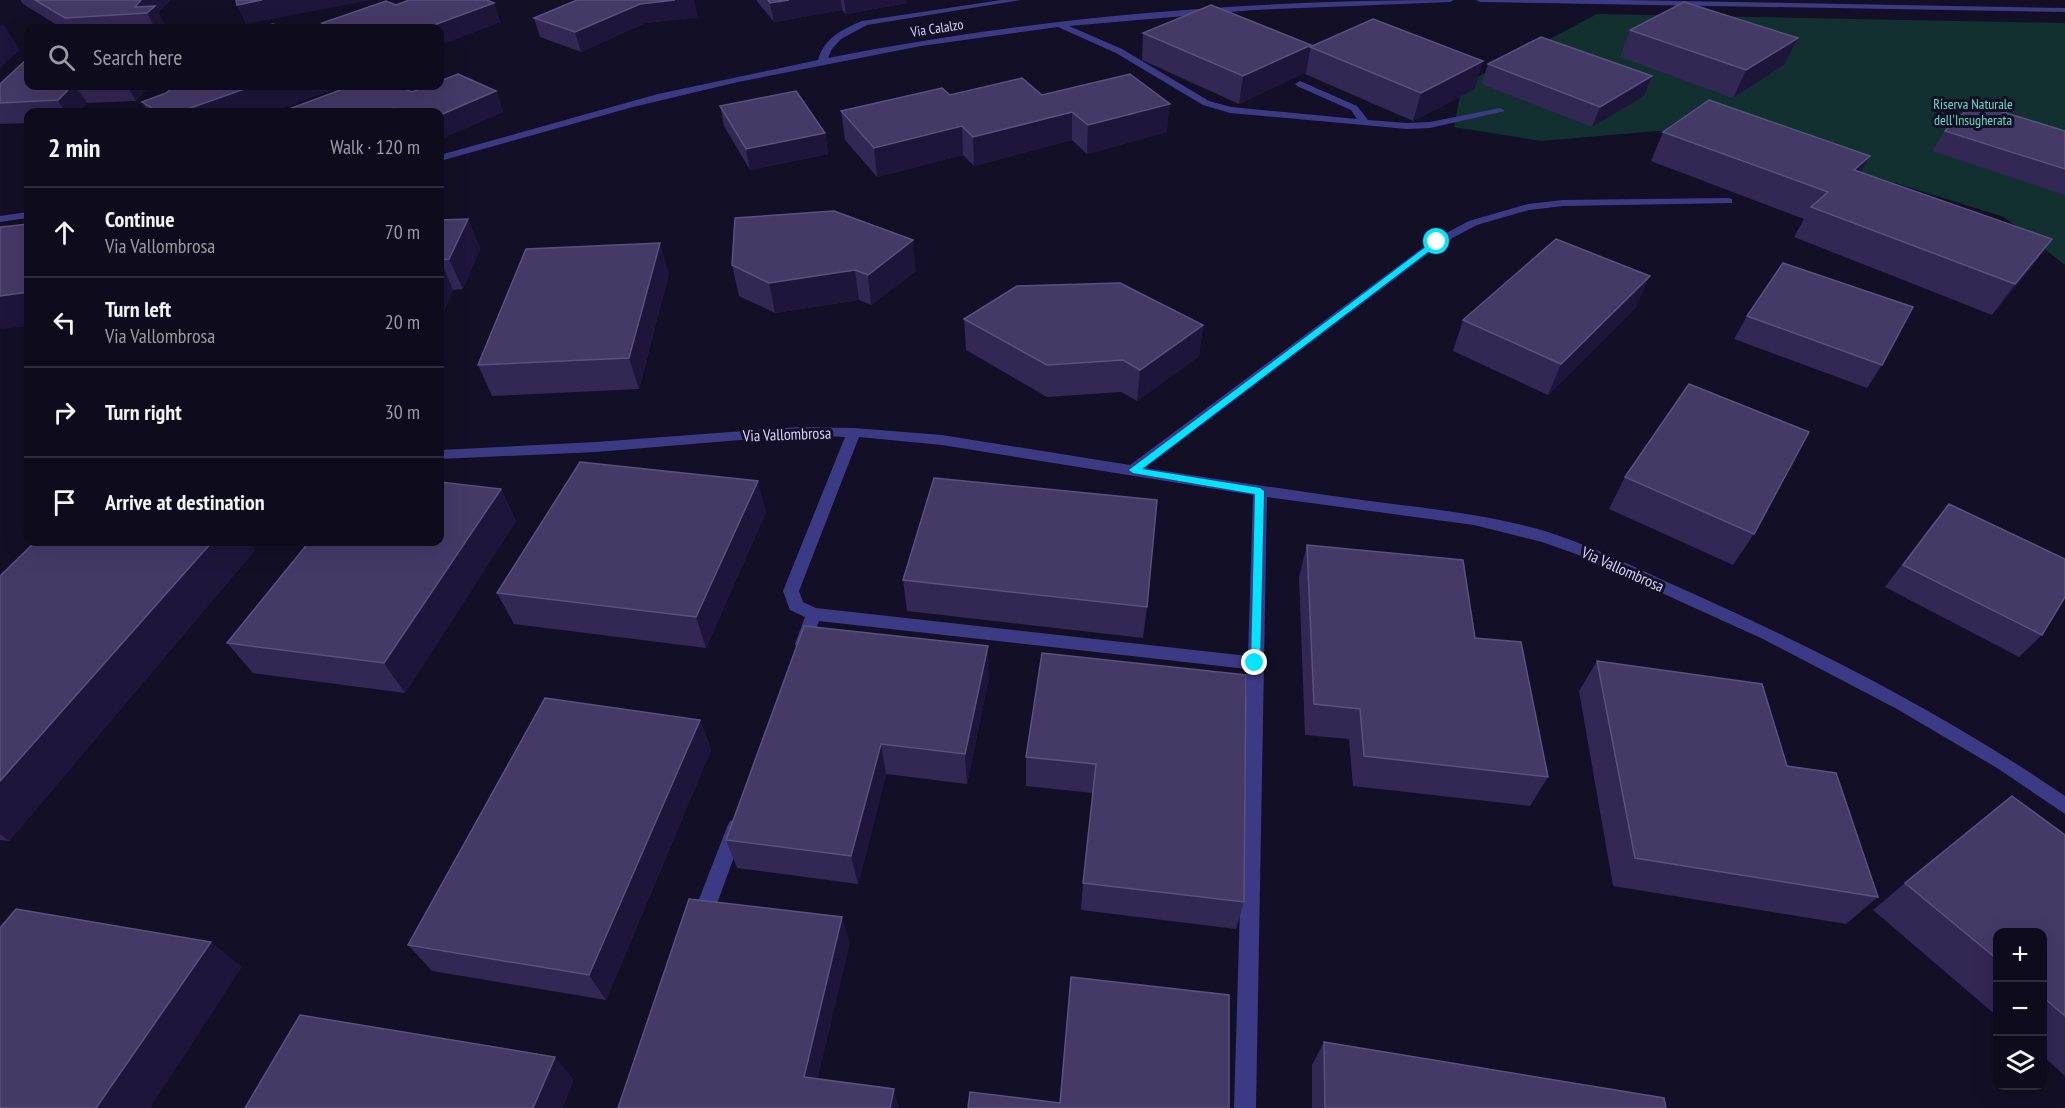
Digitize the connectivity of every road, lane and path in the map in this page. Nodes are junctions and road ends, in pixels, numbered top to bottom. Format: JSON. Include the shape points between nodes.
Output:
{"nodes":[{"id":1,"x":1017,"y":0,"type":"edge"},
{"id":2,"x":1450,"y":0,"type":"edge"},
{"id":3,"x":1480,"y":0,"type":"edge"},
{"id":4,"x":2065,"y":10,"type":"edge"},
{"id":5,"x":1058,"y":24,"type":"junction"},
{"id":6,"x":822,"y":62,"type":"junction"},
{"id":7,"x":1300,"y":84,"type":"edge"},
{"id":8,"x":1500,"y":111,"type":"dead end"},
{"id":9,"x":1364,"y":121,"type":"junction"},
{"id":10,"x":444,"y":157,"type":"edge"},
{"id":11,"x":1728,"y":201,"type":"dead end"},
{"id":12,"x":24,"y":216,"type":"edge"},
{"id":13,"x":0,"y":219,"type":"edge"},
{"id":14,"x":854,"y":432,"type":"junction"},
{"id":15,"x":444,"y":455,"type":"edge"},
{"id":16,"x":1133,"y":470,"type":"junction"},
{"id":17,"x":1260,"y":491,"type":"junction"},
{"id":18,"x":814,"y":615,"type":"junction"},
{"id":19,"x":798,"y":659,"type":"edge"},
{"id":20,"x":1255,"y":663,"type":"junction"},
{"id":21,"x":744,"y":805,"type":"edge"},
{"id":22,"x":2065,"y":806,"type":"edge"},
{"id":23,"x":694,"y":940,"type":"edge"},
{"id":24,"x":1245,"y":1108,"type":"edge"}],
"edges":[{"from":1,"to":6,"type":"street","via":[[865,23],[845,31],[829,46]]},
{"from":2,"to":5,"type":"street","name":"Via Calalzo","via":[[1362,1]]},
{"from":3,"to":4,"type":"street"},
{"from":5,"to":6,"type":"street","name":"Via Calalzo"},
{"from":5,"to":9,"type":"street","via":[[1119,51],[1206,103],[1230,110]]},
{"from":6,"to":10,"type":"street","name":"Via Calalzo","via":[[691,89]]},
{"from":7,"to":9,"type":"street","via":[[1354,108]]},
{"from":8,"to":9,"type":"street","via":[[1430,125]]},
{"from":11,"to":16,"type":"street","via":[[1563,203],[1515,210],[1473,223],[1437,242]]},
{"from":12,"to":13,"type":"street"},
{"from":14,"to":15,"type":"street","name":"Via Vallombrosa","via":[[799,431]]},
{"from":14,"to":16,"type":"street","name":"Via Vallombrosa","via":[[942,440]]},
{"from":14,"to":18,"type":"street","via":[[791,591],[796,606]]},
{"from":16,"to":17,"type":"street","name":"Via Vallombrosa"},
{"from":17,"to":20,"type":"street"},
{"from":17,"to":22,"type":"street","name":"Via Vallombrosa","via":[[1474,520],[1581,550],[1769,635],[1903,704]]},
{"from":18,"to":19,"type":"street"},
{"from":18,"to":20,"type":"street"},
{"from":20,"to":24,"type":"street"},
{"from":21,"to":23,"type":"street"}]}
